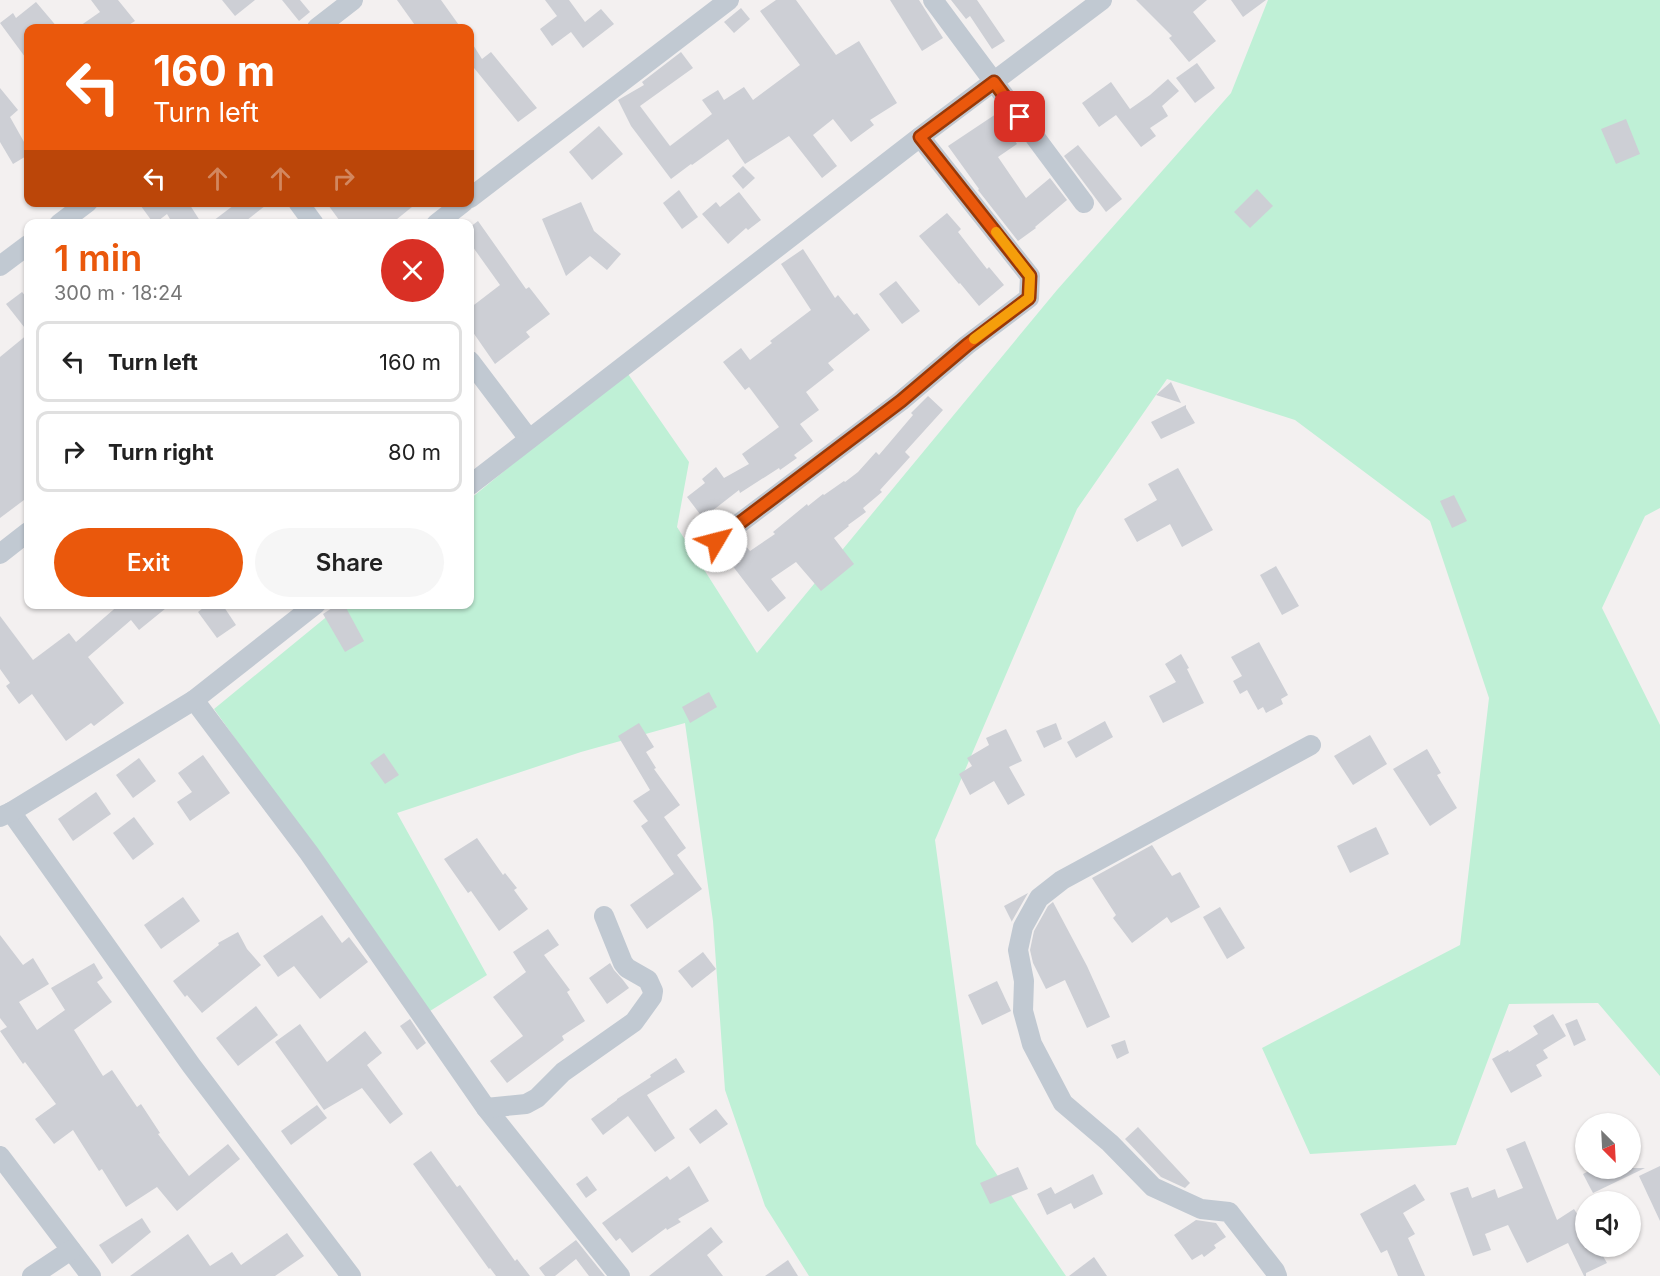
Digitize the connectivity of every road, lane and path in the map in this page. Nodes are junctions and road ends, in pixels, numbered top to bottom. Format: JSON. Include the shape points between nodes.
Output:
{"nodes":[{"id":1,"x":353,"y":0,"type":"edge"},
{"id":2,"x":729,"y":0,"type":"edge"},
{"id":3,"x":933,"y":0,"type":"edge"},
{"id":4,"x":1102,"y":0,"type":"edge"},
{"id":5,"x":322,"y":24,"type":"edge"},
{"id":6,"x":994,"y":82,"type":"junction"},
{"id":7,"x":920,"y":137,"type":"junction"},
{"id":8,"x":474,"y":195,"type":"edge"},
{"id":9,"x":1084,"y":203,"type":"dead end"},
{"id":10,"x":81,"y":207,"type":"edge"},
{"id":11,"x":458,"y":207,"type":"edge"},
{"id":12,"x":66,"y":219,"type":"edge"},
{"id":13,"x":442,"y":219,"type":"edge"},
{"id":14,"x":24,"y":248,"type":"edge"},
{"id":15,"x":0,"y":266,"type":"edge"},
{"id":16,"x":474,"y":366,"type":"edge"},
{"id":17,"x":529,"y":439,"type":"junction"},
{"id":18,"x":474,"y":483,"type":"edge"},
{"id":19,"x":24,"y":535,"type":"edge"},
{"id":20,"x":716,"y":541,"type":"dead end"},
{"id":21,"x":0,"y":554,"type":"edge"},
{"id":22,"x":310,"y":609,"type":"edge"},
{"id":23,"x":194,"y":700,"type":"junction"},
{"id":24,"x":1311,"y":745,"type":"dead end"},
{"id":25,"x":6,"y":815,"type":"edge"},
{"id":26,"x":604,"y":916,"type":"dead end"},
{"id":27,"x":486,"y":1108,"type":"junction"},
{"id":28,"x":0,"y":1156,"type":"edge"},
{"id":29,"x":71,"y":1250,"type":"junction"},
{"id":30,"x":32,"y":1276,"type":"edge"},
{"id":31,"x":91,"y":1276,"type":"edge"},
{"id":32,"x":351,"y":1276,"type":"edge"},
{"id":33,"x":620,"y":1276,"type":"edge"},
{"id":34,"x":1277,"y":1276,"type":"edge"}],
"edges":[{"from":1,"to":5,"type":"street"},
{"from":2,"to":8,"type":"street"},
{"from":3,"to":6,"type":"street"},
{"from":4,"to":6,"type":"street"},
{"from":6,"to":7,"type":"street"},
{"from":6,"to":9,"type":"street"},
{"from":7,"to":17,"type":"street"},
{"from":7,"to":20,"type":"street","via":[[1030,276],[1029,298]]},
{"from":10,"to":12,"type":"street"},
{"from":11,"to":13,"type":"street"},
{"from":14,"to":15,"type":"street"},
{"from":16,"to":17,"type":"street"},
{"from":17,"to":18,"type":"street"},
{"from":19,"to":21,"type":"street"},
{"from":22,"to":23,"type":"street"},
{"from":23,"to":25,"type":"street"},
{"from":23,"to":27,"type":"street","via":[[309,853]]},
{"from":24,"to":34,"type":"street","via":[[1062,880],[1039,898],[1023,927],[1018,950],[1024,981],[1023,1011],[1032,1044],[1064,1103],[1153,1187],[1201,1209],[1230,1212]]},
{"from":25,"to":32,"type":"street"},
{"from":26,"to":27,"type":"street","via":[[623,963],[648,980],[652,997],[634,1022],[563,1072],[537,1098],[526,1104]]},
{"from":27,"to":33,"type":"street"},
{"from":28,"to":29,"type":"street"},
{"from":29,"to":30,"type":"street"},
{"from":29,"to":31,"type":"street"}]}
